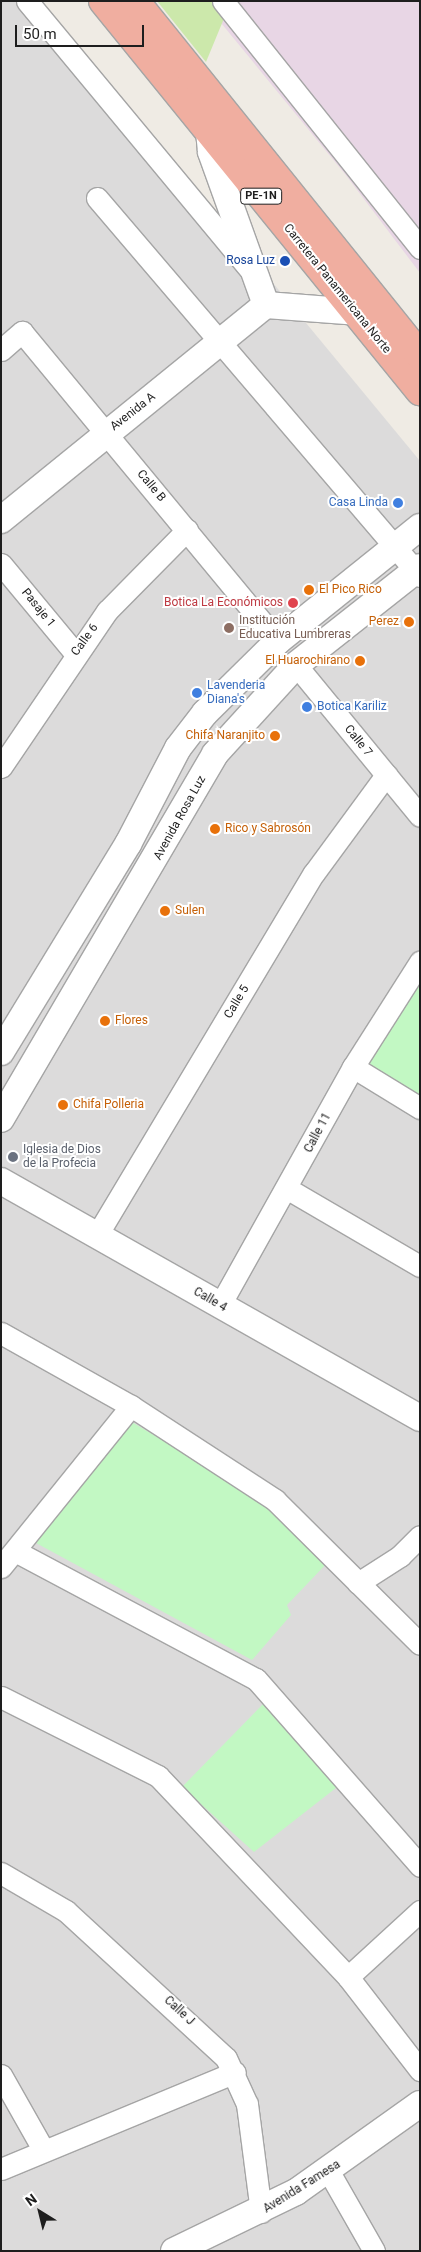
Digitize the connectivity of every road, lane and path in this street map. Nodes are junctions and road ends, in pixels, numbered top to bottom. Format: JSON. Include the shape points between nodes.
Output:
{"nodes":[{"id":1,"x":27,"y":1,"type":"edge"},
{"id":2,"x":103,"y":1,"type":"edge"},
{"id":3,"x":135,"y":1,"type":"edge"},
{"id":4,"x":223,"y":1,"type":"edge"},
{"id":5,"x":209,"y":132,"type":"junction"},
{"id":6,"x":97,"y":198,"type":"dead end"},
{"id":7,"x":420,"y":248,"type":"edge"},
{"id":8,"x":263,"y":293,"type":"junction"},
{"id":9,"x":356,"y":312,"type":"junction"},
{"id":10,"x":219,"y":344,"type":"junction"},
{"id":11,"x":414,"y":344,"type":"edge"},
{"id":12,"x":1,"y":350,"type":"edge"},
{"id":13,"x":420,"y":391,"type":"edge"},
{"id":14,"x":107,"y":432,"type":"junction"},
{"id":15,"x":1,"y":520,"type":"edge"},
{"id":16,"x":420,"y":527,"type":"edge"},
{"id":17,"x":187,"y":530,"type":"junction"},
{"id":18,"x":392,"y":548,"type":"junction"},
{"id":19,"x":1,"y":564,"type":"edge"},
{"id":20,"x":418,"y":572,"type":"edge"},
{"id":21,"x":278,"y":641,"type":"junction"},
{"id":22,"x":75,"y":653,"type":"junction"},
{"id":23,"x":296,"y":666,"type":"junction"},
{"id":24,"x":2,"y":763,"type":"edge"},
{"id":25,"x":386,"y":775,"type":"junction"},
{"id":26,"x":420,"y":816,"type":"edge"},
{"id":27,"x":420,"y":962,"type":"edge"},
{"id":28,"x":4,"y":1039,"type":"edge"},
{"id":29,"x":353,"y":1066,"type":"junction"},
{"id":30,"x":420,"y":1108,"type":"edge"},
{"id":31,"x":1,"y":1119,"type":"edge"},
{"id":32,"x":1,"y":1181,"type":"edge"},
{"id":33,"x":288,"y":1190,"type":"junction"},
{"id":34,"x":97,"y":1235,"type":"junction"},
{"id":35,"x":420,"y":1266,"type":"edge"},
{"id":36,"x":220,"y":1305,"type":"junction"},
{"id":37,"x":3,"y":1337,"type":"edge"},
{"id":38,"x":131,"y":1406,"type":"junction"},
{"id":39,"x":420,"y":1418,"type":"edge"},
{"id":40,"x":420,"y":1536,"type":"edge"},
{"id":41,"x":8,"y":1559,"type":"edge"},
{"id":42,"x":358,"y":1583,"type":"junction"},
{"id":43,"x":420,"y":1644,"type":"edge"},
{"id":44,"x":1,"y":1697,"type":"edge"},
{"id":45,"x":420,"y":1866,"type":"edge"},
{"id":46,"x":1,"y":1873,"type":"edge"},
{"id":47,"x":420,"y":1911,"type":"edge"},
{"id":48,"x":348,"y":1977,"type":"junction"},
{"id":49,"x":420,"y":2070,"type":"edge"},
{"id":50,"x":235,"y":2072,"type":"junction"},
{"id":51,"x":1,"y":2075,"type":"edge"},
{"id":52,"x":420,"y":2104,"type":"edge"},
{"id":53,"x":44,"y":2151,"type":"junction"},
{"id":54,"x":1,"y":2169,"type":"edge"},
{"id":55,"x":329,"y":2172,"type":"junction"},
{"id":56,"x":261,"y":2212,"type":"junction"},
{"id":57,"x":201,"y":2246,"type":"edge"},
{"id":58,"x":174,"y":2251,"type":"edge"},
{"id":59,"x":374,"y":2251,"type":"edge"}],
"edges":[{"from":1,"to":8,"type":"street"},
{"from":2,"to":5,"type":"highway","name":"Carretera Panamericana Norte","number":"PE-1N"},
{"from":3,"to":11,"type":"highway","name":"Carretera Panamericana Norte","number":"PE-1N"},
{"from":4,"to":7,"type":"street"},
{"from":5,"to":8,"type":"street","via":[[211,152]]},
{"from":5,"to":9,"type":"highway","name":"Carretera Panamericana Norte","number":"PE-1N"},
{"from":6,"to":10,"type":"street"},
{"from":8,"to":9,"type":"street"},
{"from":8,"to":10,"type":"street","name":"Avenida A"},
{"from":9,"to":13,"type":"highway","name":"Carretera Panamericana Norte","number":"PE-1N"},
{"from":10,"to":14,"type":"street","name":"Avenida A"},
{"from":10,"to":18,"type":"street"},
{"from":12,"to":14,"type":"street","name":"Calle B","via":[[22,332]]},
{"from":14,"to":15,"type":"street","name":"Avenida A"},
{"from":14,"to":17,"type":"street","name":"Calle B"},
{"from":16,"to":18,"type":"street"},
{"from":17,"to":21,"type":"street","name":"Calle B"},
{"from":17,"to":22,"type":"street","name":"Calle 6","via":[[106,611]]},
{"from":18,"to":20,"type":"street"},
{"from":18,"to":21,"type":"street"},
{"from":19,"to":22,"type":"street","name":"Pasaje 1"},
{"from":20,"to":23,"type":"street","name":"Avenida Rosa Luz"},
{"from":21,"to":28,"type":"street","via":[[205,713],[178,748],[128,844]]},
{"from":22,"to":24,"type":"street","name":"Calle 6"},
{"from":23,"to":25,"type":"street","name":"Calle 7"},
{"from":23,"to":31,"type":"street","name":"Avenida Rosa Luz","via":[[215,754]]},
{"from":25,"to":26,"type":"street","name":"Calle 7"},
{"from":25,"to":34,"type":"street","name":"Calle 5","via":[[314,874]]},
{"from":27,"to":29,"type":"street","name":"Calle 11"},
{"from":29,"to":30,"type":"street"},
{"from":29,"to":33,"type":"street","name":"Calle 11"},
{"from":32,"to":34,"type":"street","name":"Calle 4"},
{"from":33,"to":35,"type":"street"},
{"from":33,"to":36,"type":"street","name":"Calle 11"},
{"from":34,"to":36,"type":"street","name":"Calle 4"},
{"from":36,"to":39,"type":"street","name":"Calle 4"},
{"from":37,"to":38,"type":"street"},
{"from":38,"to":41,"type":"street"},
{"from":38,"to":42,"type":"street","via":[[275,1500]]},
{"from":40,"to":42,"type":"street","via":[[400,1556]]},
{"from":41,"to":45,"type":"street","via":[[256,1679]]},
{"from":42,"to":43,"type":"street"},
{"from":44,"to":48,"type":"street","via":[[158,1776]]},
{"from":46,"to":50,"type":"street","name":"Calle J","via":[[66,1911],[216,2045]]},
{"from":47,"to":48,"type":"street"},
{"from":48,"to":49,"type":"street"},
{"from":50,"to":53,"type":"street"},
{"from":50,"to":56,"type":"street","name":"Calle J","via":[[247,2104]]},
{"from":51,"to":53,"type":"street"},
{"from":52,"to":55,"type":"street","name":"Avenida Famesa"},
{"from":53,"to":54,"type":"street"},
{"from":55,"to":56,"type":"street","name":"Avenida Famesa"},
{"from":55,"to":59,"type":"street"},
{"from":56,"to":57,"type":"street","name":"Avenida Famesa"},
{"from":57,"to":58,"type":"street","name":"Avenida Famesa"}]}
